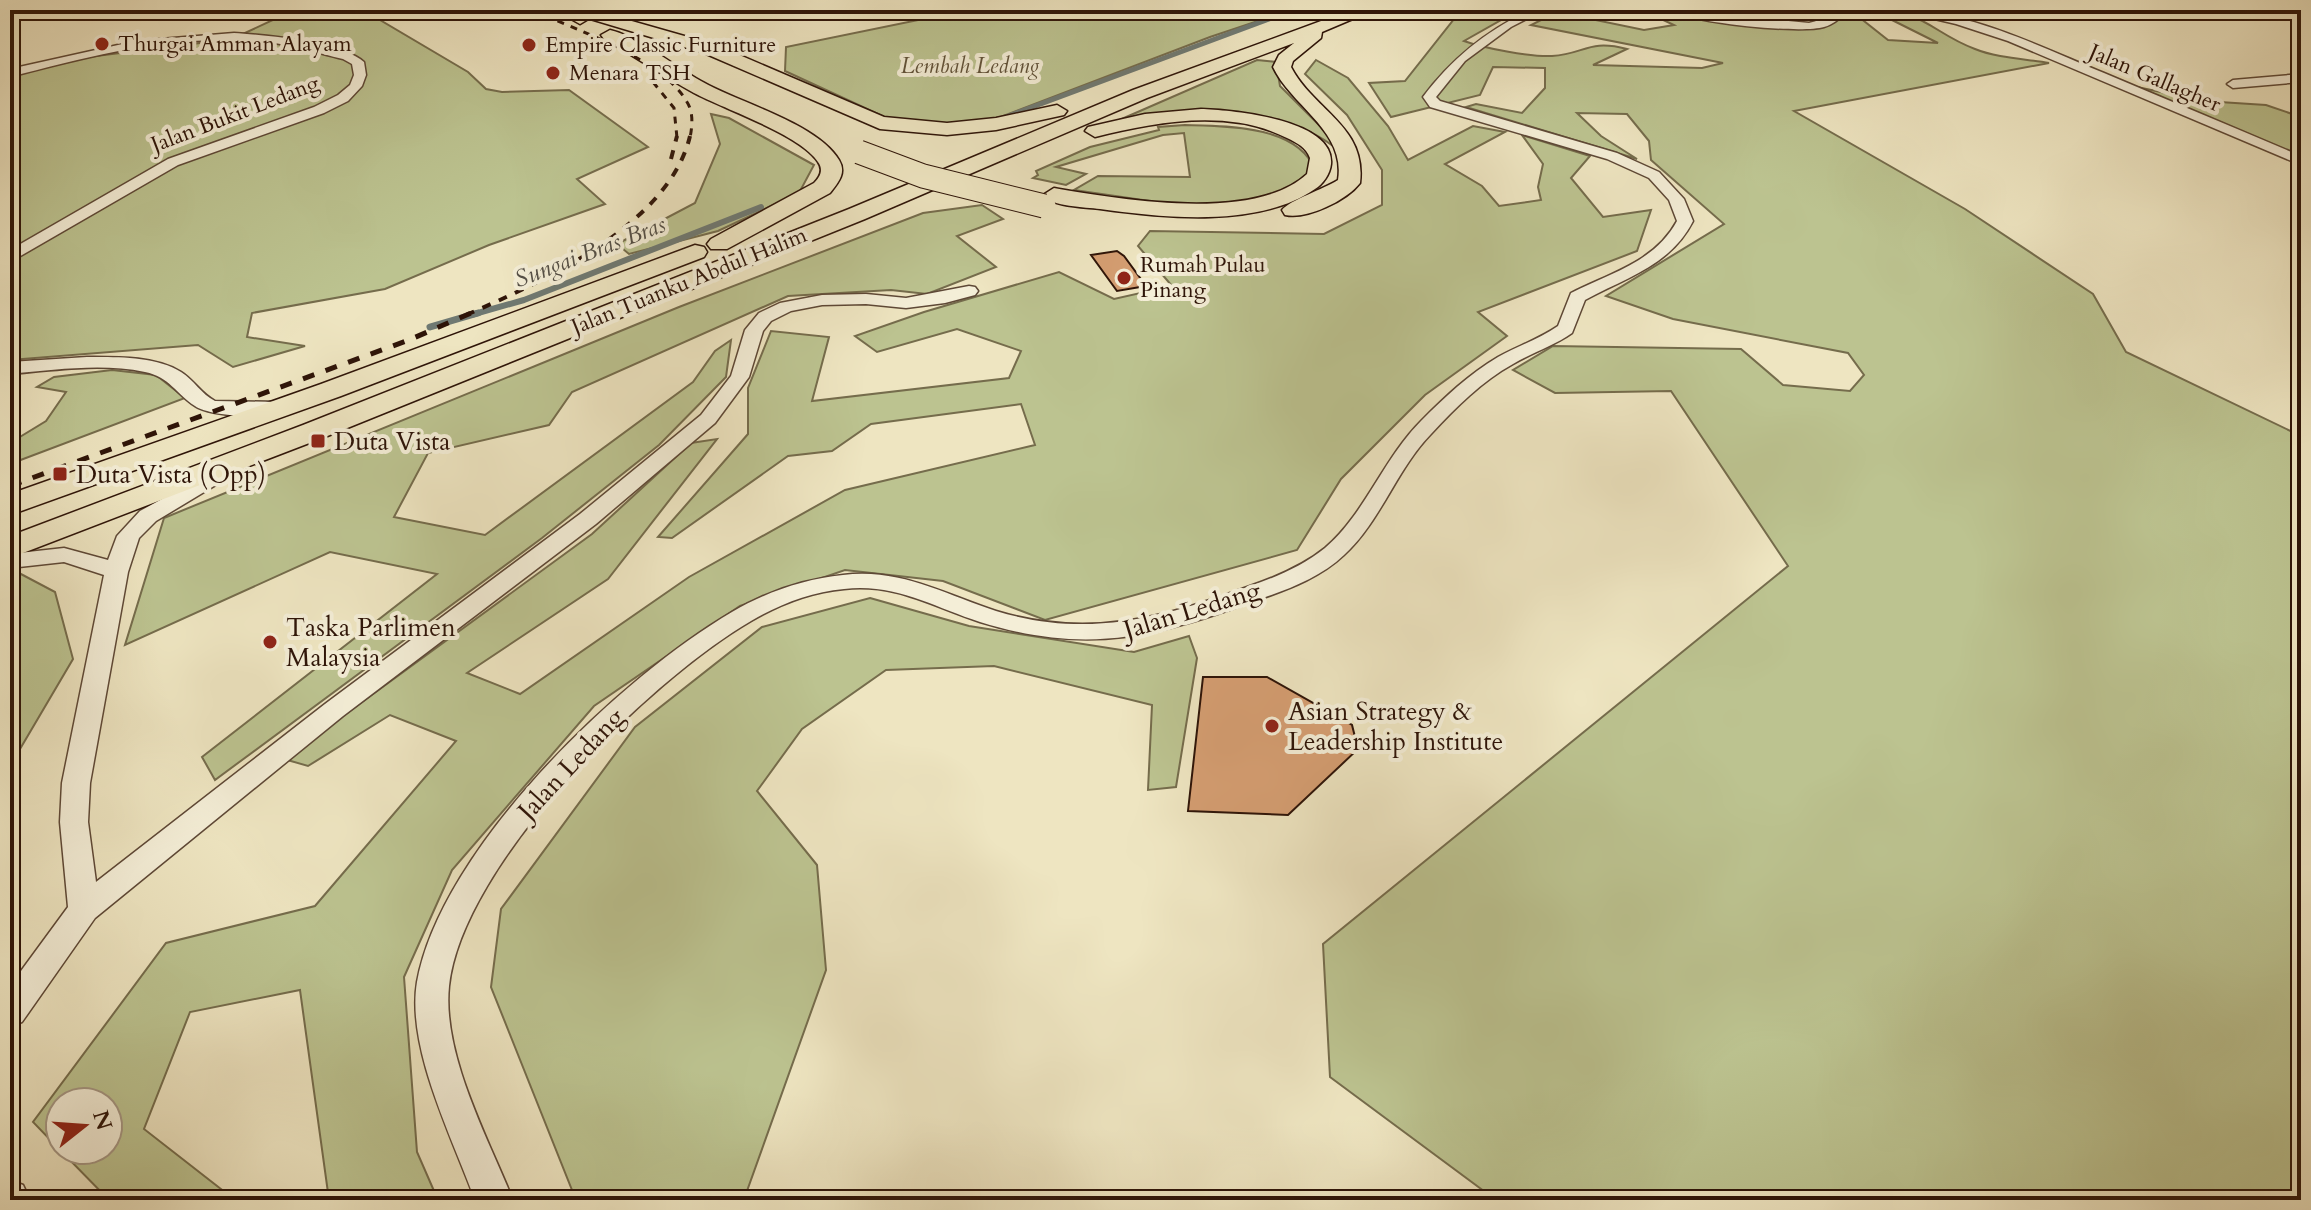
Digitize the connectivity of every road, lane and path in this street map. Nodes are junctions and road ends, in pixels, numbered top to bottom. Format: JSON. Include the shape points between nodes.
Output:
{"nodes":[{"id":1,"x":780,"y":10,"type":"edge"},
{"id":2,"x":830,"y":10,"type":"edge"},
{"id":3,"x":1366,"y":10,"type":"edge"},
{"id":4,"x":1675,"y":10,"type":"edge"},
{"id":5,"x":1844,"y":10,"type":"edge"},
{"id":6,"x":1901,"y":10,"type":"edge"},
{"id":7,"x":1528,"y":12,"type":"edge"},
{"id":8,"x":580,"y":13,"type":"edge"},
{"id":9,"x":1323,"y":18,"type":"edge"},
{"id":10,"x":10,"y":73,"type":"edge"},
{"id":11,"x":2301,"y":78,"type":"edge"},
{"id":12,"x":2233,"y":84,"type":"dead end"},
{"id":13,"x":744,"y":85,"type":"dead end"},
{"id":14,"x":1063,"y":109,"type":"junction"},
{"id":15,"x":848,"y":142,"type":"junction"},
{"id":16,"x":2301,"y":161,"type":"edge"},
{"id":17,"x":1049,"y":201,"type":"junction"},
{"id":18,"x":878,"y":205,"type":"junction"},
{"id":19,"x":719,"y":244,"type":"junction"},
{"id":20,"x":10,"y":257,"type":"edge"},
{"id":21,"x":969,"y":291,"type":"dead end"},
{"id":22,"x":10,"y":368,"type":"edge"},
{"id":23,"x":202,"y":403,"type":"junction"},
{"id":24,"x":280,"y":408,"type":"junction"},
{"id":25,"x":306,"y":434,"type":"junction"},
{"id":26,"x":189,"y":439,"type":"junction"},
{"id":27,"x":10,"y":505,"type":"edge"},
{"id":28,"x":10,"y":548,"type":"edge"},
{"id":29,"x":10,"y":561,"type":"edge"},
{"id":30,"x":116,"y":572,"type":"junction"},
{"id":31,"x":84,"y":909,"type":"junction"},
{"id":32,"x":10,"y":1012,"type":"edge"},
{"id":33,"x":494,"y":1200,"type":"edge"}],
"edges":[{"from":1,"to":2,"type":"street"},
{"from":3,"to":9,"type":"main road","name":"Jalan Tuanku Abdul Halim"},
{"from":4,"to":5,"type":"street","via":[[1723,20],[1809,26],[1823,24]]},
{"from":6,"to":16,"type":"street","name":"Jalan Gallagher","via":[[1983,28]]},
{"from":7,"to":33,"type":"street","name":"Jalan Ledang","via":[[1461,58],[1429,97],[1435,104],[1612,156],[1654,175],[1676,199],[1685,221],[1679,236],[1651,261],[1577,297],[1566,329],[1477,381],[1420,433],[1346,540],[1315,565],[1273,585],[1149,627],[1097,636],[1055,633],[989,617],[912,587],[863,580],[788,593],[671,664],[545,788],[497,846],[465,894],[440,946],[432,987],[447,1076]]},
{"from":8,"to":13,"type":"main road"},
{"from":8,"to":14,"type":"main road","via":[[710,49],[880,123],[947,129]]},
{"from":8,"to":15,"type":"main road"},
{"from":8,"to":19,"type":"main road","via":[[699,88],[812,145],[829,160],[831,179],[822,188]]},
{"from":9,"to":14,"type":"main road","name":"Jalan Tuanku Abdul Halim"},
{"from":9,"to":17,"type":"main road","via":[[1312,38],[1282,67],[1292,89],[1349,147],[1354,168],[1349,183],[1296,209],[1251,218],[1176,221]]},
{"from":9,"to":18,"type":"main road","name":"Jalan Tuanku Abdul Halim"},
{"from":10,"to":20,"type":"street","name":"Jalan Bukit Ledang","via":[[98,53],[215,37],[263,38],[347,56],[358,62],[360,75],[343,98],[173,162]]},
{"from":11,"to":12,"type":"street"},
{"from":14,"to":19,"type":"main road","name":"Jalan Tuanku Abdul Halim"},
{"from":15,"to":17,"type":"main road","via":[[882,145]]},
{"from":15,"to":17,"type":"main road","bridge":true,"via":[[923,176]]},
{"from":17,"to":18,"type":"main road","via":[[1185,209],[1268,202],[1311,184],[1320,157],[1302,137],[1260,121],[1152,118],[1078,137]]},
{"from":18,"to":25,"type":"main road","name":"Jalan Tuanku Abdul Halim"},
{"from":19,"to":24,"type":"main road","name":"Jalan Tuanku Abdul Halim"},
{"from":21,"to":31,"type":"street","via":[[906,303],[804,302],[765,317],[754,330],[740,377],[708,419],[588,519],[322,719]]},
{"from":22,"to":23,"type":"street","via":[[129,364],[178,376]]},
{"from":23,"to":24,"type":"street"},
{"from":23,"to":26,"type":"street"},
{"from":24,"to":26,"type":"main road","name":"Jalan Tuanku Abdul Halim"},
{"from":25,"to":28,"type":"main road","name":"Jalan Tuanku Abdul Halim"},
{"from":25,"to":30,"type":"street","via":[[148,516],[128,536]]},
{"from":26,"to":27,"type":"main road","name":"Jalan Tuanku Abdul Halim"},
{"from":29,"to":30,"type":"street","via":[[67,554]]},
{"from":30,"to":31,"type":"street","via":[[76,783],[74,822]]},
{"from":31,"to":32,"type":"street"}]}
